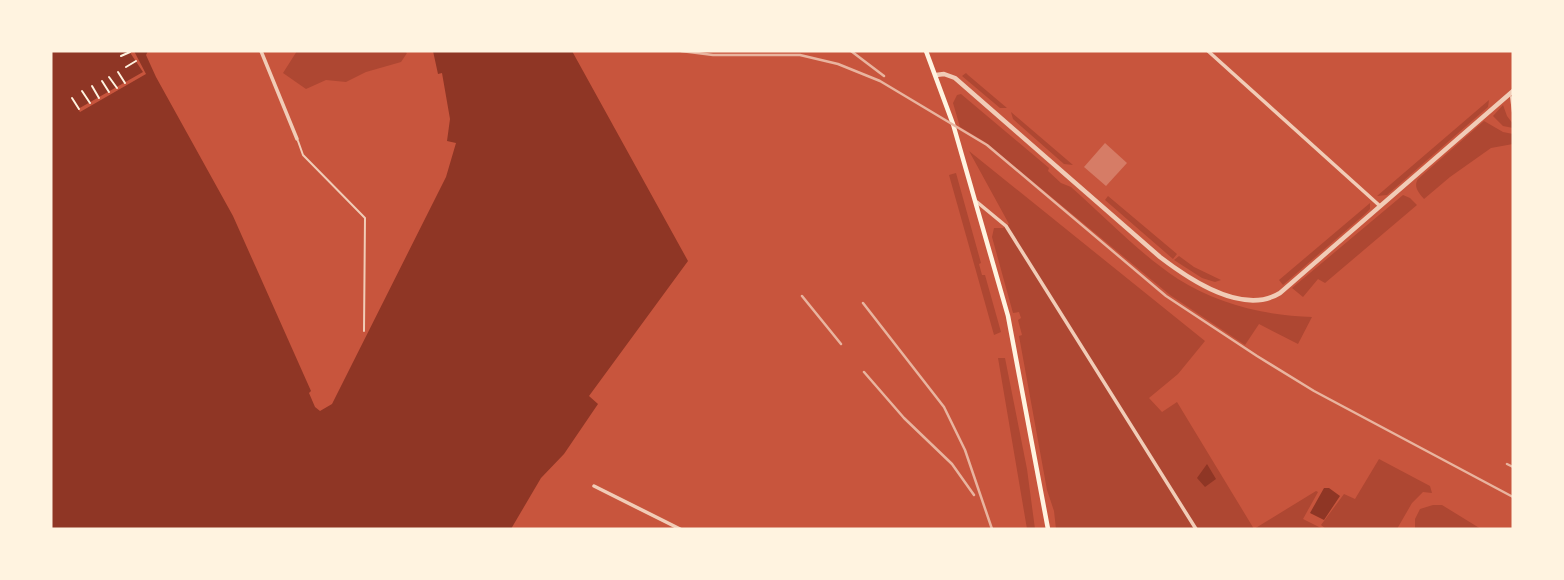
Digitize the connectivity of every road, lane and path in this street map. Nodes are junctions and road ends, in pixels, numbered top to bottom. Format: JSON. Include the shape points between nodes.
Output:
{"nodes":[{"id":1,"x":261,"y":51,"type":"edge"},
{"id":2,"x":926,"y":51,"type":"edge"},
{"id":3,"x":1208,"y":51,"type":"edge"},
{"id":4,"x":130,"y":52,"type":"edge"},
{"id":5,"x":121,"y":57,"type":"dead end"},
{"id":6,"x":136,"y":61,"type":"dead end"},
{"id":7,"x":126,"y":67,"type":"dead end"},
{"id":8,"x":118,"y":72,"type":"dead end"},
{"id":9,"x":936,"y":75,"type":"junction"},
{"id":10,"x":109,"y":77,"type":"dead end"},
{"id":11,"x":102,"y":81,"type":"dead end"},
{"id":12,"x":125,"y":83,"type":"dead end"},
{"id":13,"x":92,"y":86,"type":"dead end"},
{"id":14,"x":117,"y":88,"type":"dead end"},
{"id":15,"x":82,"y":91,"type":"dead end"},
{"id":16,"x":1512,"y":91,"type":"edge"},
{"id":17,"x":109,"y":92,"type":"dead end"},
{"id":18,"x":72,"y":98,"type":"dead end"},
{"id":19,"x":99,"y":98,"type":"dead end"},
{"id":20,"x":89,"y":103,"type":"dead end"},
{"id":21,"x":79,"y":109,"type":"dead end"},
{"id":22,"x":1513,"y":113,"type":"edge"},
{"id":23,"x":297,"y":139,"type":"joint"},
{"id":24,"x":976,"y":202,"type":"junction"},
{"id":25,"x":1380,"y":206,"type":"junction"},
{"id":26,"x":364,"y":331,"type":"dead end"},
{"id":27,"x":594,"y":486,"type":"dead end"},
{"id":28,"x":680,"y":529,"type":"edge"},
{"id":29,"x":1048,"y":529,"type":"edge"},
{"id":30,"x":1196,"y":529,"type":"edge"}],
"edges":[{"from":1,"to":23,"type":"street"},
{"from":2,"to":9,"type":"main road"},
{"from":3,"to":25,"type":"street"},
{"from":4,"to":5,"type":"path"},
{"from":6,"to":7,"type":"path"},
{"from":8,"to":12,"type":"path"},
{"from":9,"to":24,"type":"main road"},
{"from":9,"to":25,"type":"street","via":[[956,78],[1175,269],[1243,300],[1262,300],[1280,293]]},
{"from":10,"to":14,"type":"path"},
{"from":11,"to":17,"type":"path"},
{"from":13,"to":19,"type":"path"},
{"from":15,"to":20,"type":"path"},
{"from":16,"to":22,"type":"lane"},
{"from":16,"to":25,"type":"street"},
{"from":18,"to":21,"type":"path"},
{"from":23,"to":26,"type":"lane","via":[[303,155],[365,218]]},
{"from":24,"to":29,"type":"main road","via":[[1013,338]]},
{"from":24,"to":30,"type":"street","via":[[1006,226]]},
{"from":27,"to":28,"type":"street"}]}
